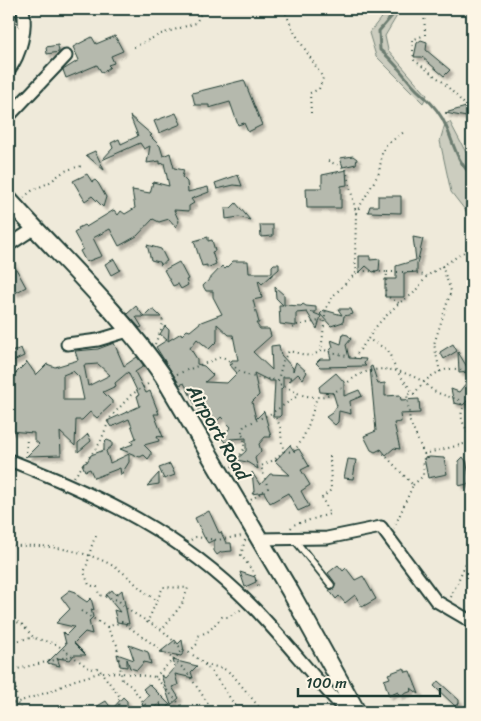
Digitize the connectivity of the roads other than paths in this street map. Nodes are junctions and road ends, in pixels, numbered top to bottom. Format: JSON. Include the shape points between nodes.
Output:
{"nodes":[{"id":1,"x":23,"y":9,"type":"edge"},
{"id":2,"x":9,"y":16,"type":"edge"},
{"id":3,"x":19,"y":45,"type":"junction"},
{"id":4,"x":66,"y":56,"type":"dead end"},
{"id":5,"x":9,"y":70,"type":"edge"},
{"id":6,"x":9,"y":116,"type":"edge"},
{"id":7,"x":13,"y":204,"type":"edge"},
{"id":8,"x":35,"y":228,"type":"junction"},
{"id":9,"x":9,"y":245,"type":"edge"},
{"id":10,"x":128,"y":331,"type":"junction"},
{"id":11,"x":67,"y":344,"type":"dead end"},
{"id":12,"x":9,"y":460,"type":"edge"},
{"id":13,"x":258,"y":539,"type":"junction"},
{"id":14,"x":290,"y":539,"type":"junction"},
{"id":15,"x":331,"y":585,"type":"dead end"},
{"id":16,"x":472,"y":622,"type":"edge"},
{"id":17,"x":347,"y":712,"type":"edge"},
{"id":18,"x":357,"y":712,"type":"edge"}],
"edges":[{"from":1,"to":3,"type":"street","via":[[25,25]]},
{"from":2,"to":3,"type":"street"},
{"from":3,"to":5,"type":"street"},
{"from":4,"to":6,"type":"street"},
{"from":7,"to":8,"type":"street","name":"Airport Road"},
{"from":8,"to":9,"type":"street"},
{"from":8,"to":10,"type":"street","name":"Airport Road","via":[[100,296]]},
{"from":10,"to":11,"type":"street","via":[[98,340]]},
{"from":10,"to":13,"type":"street","name":"Airport Road","via":[[164,377]]},
{"from":12,"to":17,"type":"street","via":[[70,483],[153,526],[182,545],[251,604]]},
{"from":13,"to":14,"type":"street"},
{"from":13,"to":18,"type":"street","name":"Airport Road"},
{"from":14,"to":15,"type":"lane"},
{"from":14,"to":16,"type":"street","via":[[327,538],[381,527],[424,587],[446,609]]}]}
